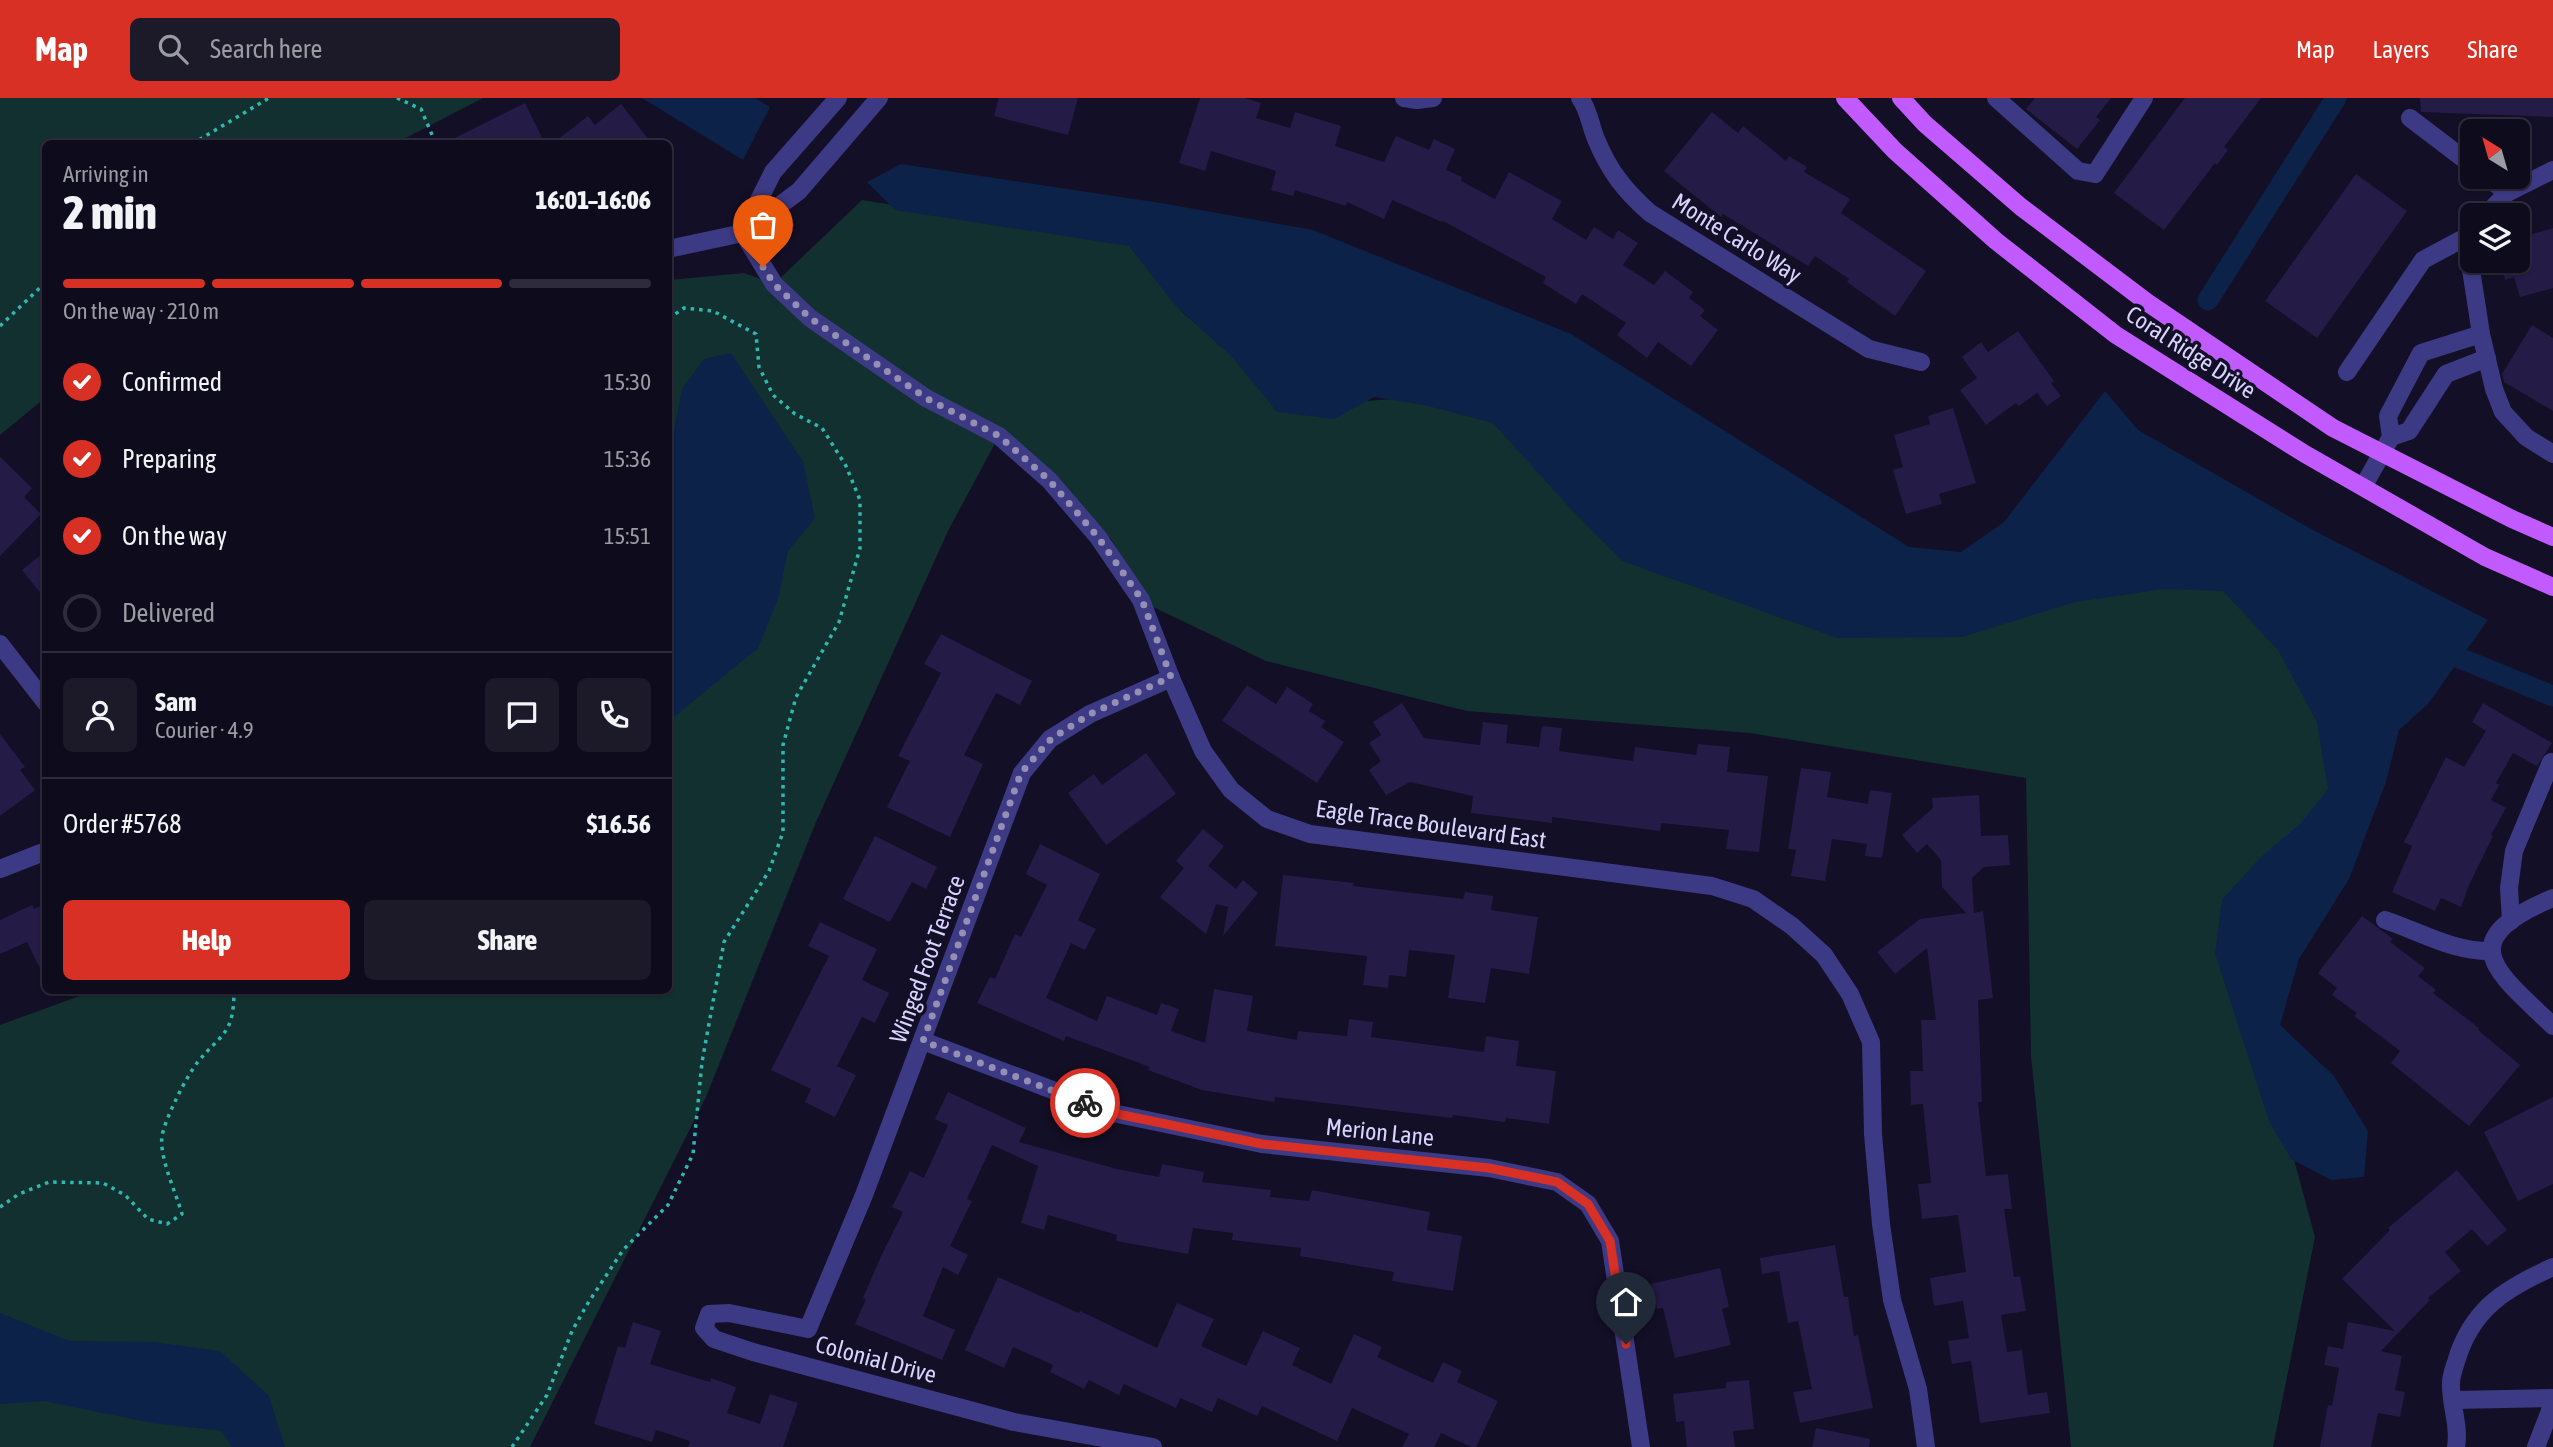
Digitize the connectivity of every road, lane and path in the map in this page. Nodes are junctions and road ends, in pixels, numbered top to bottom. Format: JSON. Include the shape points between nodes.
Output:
{"nodes":[{"id":1,"x":269,"y":98,"type":"edge"},
{"id":2,"x":397,"y":98,"type":"edge"},
{"id":3,"x":838,"y":98,"type":"edge"},
{"id":4,"x":879,"y":98,"type":"edge"},
{"id":5,"x":1404,"y":98,"type":"edge"},
{"id":6,"x":1433,"y":98,"type":"edge"},
{"id":7,"x":1580,"y":98,"type":"edge"},
{"id":8,"x":1845,"y":98,"type":"edge"},
{"id":9,"x":1901,"y":98,"type":"edge"},
{"id":10,"x":1996,"y":98,"type":"edge"},
{"id":11,"x":2144,"y":98,"type":"edge"},
{"id":12,"x":2410,"y":118,"type":"dead end"},
{"id":13,"x":199,"y":140,"type":"edge"},
{"id":14,"x":434,"y":140,"type":"edge"},
{"id":15,"x":2460,"y":156,"type":"edge"},
{"id":16,"x":2553,"y":170,"type":"edge"},
{"id":17,"x":2502,"y":189,"type":"edge"},
{"id":18,"x":2507,"y":193,"type":"junction"},
{"id":19,"x":2497,"y":203,"type":"edge"},
{"id":20,"x":743,"y":233,"type":"junction"},
{"id":21,"x":2460,"y":239,"type":"edge"},
{"id":22,"x":672,"y":248,"type":"edge"},
{"id":23,"x":2474,"y":273,"type":"edge"},
{"id":24,"x":42,"y":286,"type":"edge"},
{"id":25,"x":672,"y":316,"type":"edge"},
{"id":26,"x":0,"y":326,"type":"edge"},
{"id":27,"x":2481,"y":334,"type":"junction"},
{"id":28,"x":2487,"y":358,"type":"junction"},
{"id":29,"x":1921,"y":362,"type":"dead end"},
{"id":30,"x":2347,"y":372,"type":"dead end"},
{"id":31,"x":2386,"y":445,"type":"junction"},
{"id":32,"x":2553,"y":454,"type":"edge"},
{"id":33,"x":2363,"y":488,"type":"junction"},
{"id":34,"x":2553,"y":537,"type":"edge"},
{"id":35,"x":2553,"y":587,"type":"edge"},
{"id":36,"x":0,"y":644,"type":"edge"},
{"id":37,"x":1171,"y":677,"type":"junction"},
{"id":38,"x":42,"y":698,"type":"edge"},
{"id":39,"x":2551,"y":762,"type":"dead end"},
{"id":40,"x":42,"y":853,"type":"edge"},
{"id":41,"x":0,"y":869,"type":"edge"},
{"id":42,"x":2553,"y":898,"type":"edge"},
{"id":43,"x":2385,"y":920,"type":"dead end"},
{"id":44,"x":2511,"y":921,"type":"junction"},
{"id":45,"x":2492,"y":951,"type":"junction"},
{"id":46,"x":234,"y":994,"type":"edge"},
{"id":47,"x":2553,"y":1026,"type":"edge"},
{"id":48,"x":923,"y":1041,"type":"junction"},
{"id":49,"x":0,"y":1207,"type":"edge"},
{"id":50,"x":2553,"y":1267,"type":"edge"},
{"id":51,"x":808,"y":1329,"type":"joint"},
{"id":52,"x":2454,"y":1400,"type":"junction"},
{"id":53,"x":2553,"y":1401,"type":"edge"},
{"id":54,"x":512,"y":1447,"type":"edge"},
{"id":55,"x":1153,"y":1447,"type":"edge"},
{"id":56,"x":1642,"y":1447,"type":"edge"},
{"id":57,"x":1926,"y":1447,"type":"edge"},
{"id":58,"x":2456,"y":1447,"type":"edge"},
{"id":59,"x":2536,"y":1447,"type":"edge"}],
"edges":[{"from":1,"to":13,"type":"path"},
{"from":2,"to":14,"type":"path","via":[[421,109]]},
{"from":3,"to":20,"type":"street","via":[[774,172]]},
{"from":4,"to":20,"type":"street","via":[[799,191]]},
{"from":5,"to":6,"type":"street"},
{"from":7,"to":29,"type":"street","name":"Monte Carlo Way","via":[[1609,167],[1626,192],[1650,213],[1869,349]]},
{"from":8,"to":33,"type":"main road","name":"Coral Ridge Drive","via":[[1895,151],[1996,241],[2116,335]]},
{"from":9,"to":31,"type":"main road","name":"Coral Ridge Drive","via":[[2021,207],[2148,303],[2333,428]]},
{"from":10,"to":11,"type":"street","via":[[2078,171],[2095,174]]},
{"from":12,"to":15,"type":"street"},
{"from":16,"to":18,"type":"street"},
{"from":17,"to":18,"type":"street"},
{"from":18,"to":19,"type":"street"},
{"from":20,"to":22,"type":"street"},
{"from":20,"to":37,"type":"street","name":"Eagle Trace Boulevard East","via":[[774,284],[810,318],[926,398],[999,436],[1049,480],[1098,537],[1142,600]]},
{"from":21,"to":30,"type":"street","via":[[2423,260]]},
{"from":23,"to":27,"type":"street"},
{"from":24,"to":26,"type":"path"},
{"from":25,"to":54,"type":"path","via":[[684,308],[713,311],[756,334],[759,367],[773,395],[821,428],[846,466],[860,500],[860,548],[839,622],[796,697],[783,745],[783,832],[769,871],[724,942],[702,1062],[693,1154],[668,1205],[623,1250],[588,1303],[572,1331],[548,1395]]},
{"from":27,"to":28,"type":"street"},
{"from":27,"to":31,"type":"street","via":[[2421,353],[2388,416]]},
{"from":28,"to":31,"type":"street","via":[[2446,374],[2409,431]]},
{"from":28,"to":32,"type":"street","via":[[2503,412],[2526,437]]},
{"from":31,"to":33,"type":"street"},
{"from":31,"to":34,"type":"main road","name":"Coral Ridge Drive","via":[[2512,519]]},
{"from":33,"to":35,"type":"main road","name":"Coral Ridge Drive","via":[[2484,557]]},
{"from":36,"to":38,"type":"street"},
{"from":37,"to":48,"type":"street","name":"Winged Foot Terrace","via":[[1090,714],[1051,739],[1021,773]]},
{"from":37,"to":57,"type":"street","name":"Eagle Trace Boulevard East","via":[[1203,751],[1231,790],[1267,819],[1310,834],[1712,886],[1753,899],[1824,955],[1850,994],[1871,1042],[1881,1224],[1892,1300],[1918,1389]]},
{"from":39,"to":44,"type":"street","via":[[2514,851]]},
{"from":40,"to":41,"type":"street"},
{"from":42,"to":44,"type":"street"},
{"from":43,"to":45,"type":"street","via":[[2447,945]]},
{"from":44,"to":45,"type":"street","via":[[2493,938]]},
{"from":45,"to":47,"type":"street","via":[[2500,975]]},
{"from":46,"to":49,"type":"path","via":[[226,1034],[196,1064],[167,1118],[162,1138],[182,1214],[167,1224],[148,1219],[125,1195],[103,1184],[49,1182]]},
{"from":48,"to":51,"type":"street","name":"Winged Foot Terrace"},
{"from":48,"to":56,"type":"street","name":"Merion Lane","via":[[1113,1113],[1262,1144],[1489,1168],[1557,1182],[1588,1204],[1610,1241]]},
{"from":50,"to":52,"type":"street","via":[[2509,1288],[2478,1315],[2454,1371]]},
{"from":51,"to":55,"type":"street","name":"Colonial Drive","via":[[729,1313],[709,1314],[704,1328],[714,1339],[753,1352],[1014,1422]]},
{"from":52,"to":53,"type":"street"},
{"from":52,"to":58,"type":"street","via":[[2459,1432]]},
{"from":53,"to":59,"type":"street"}]}
